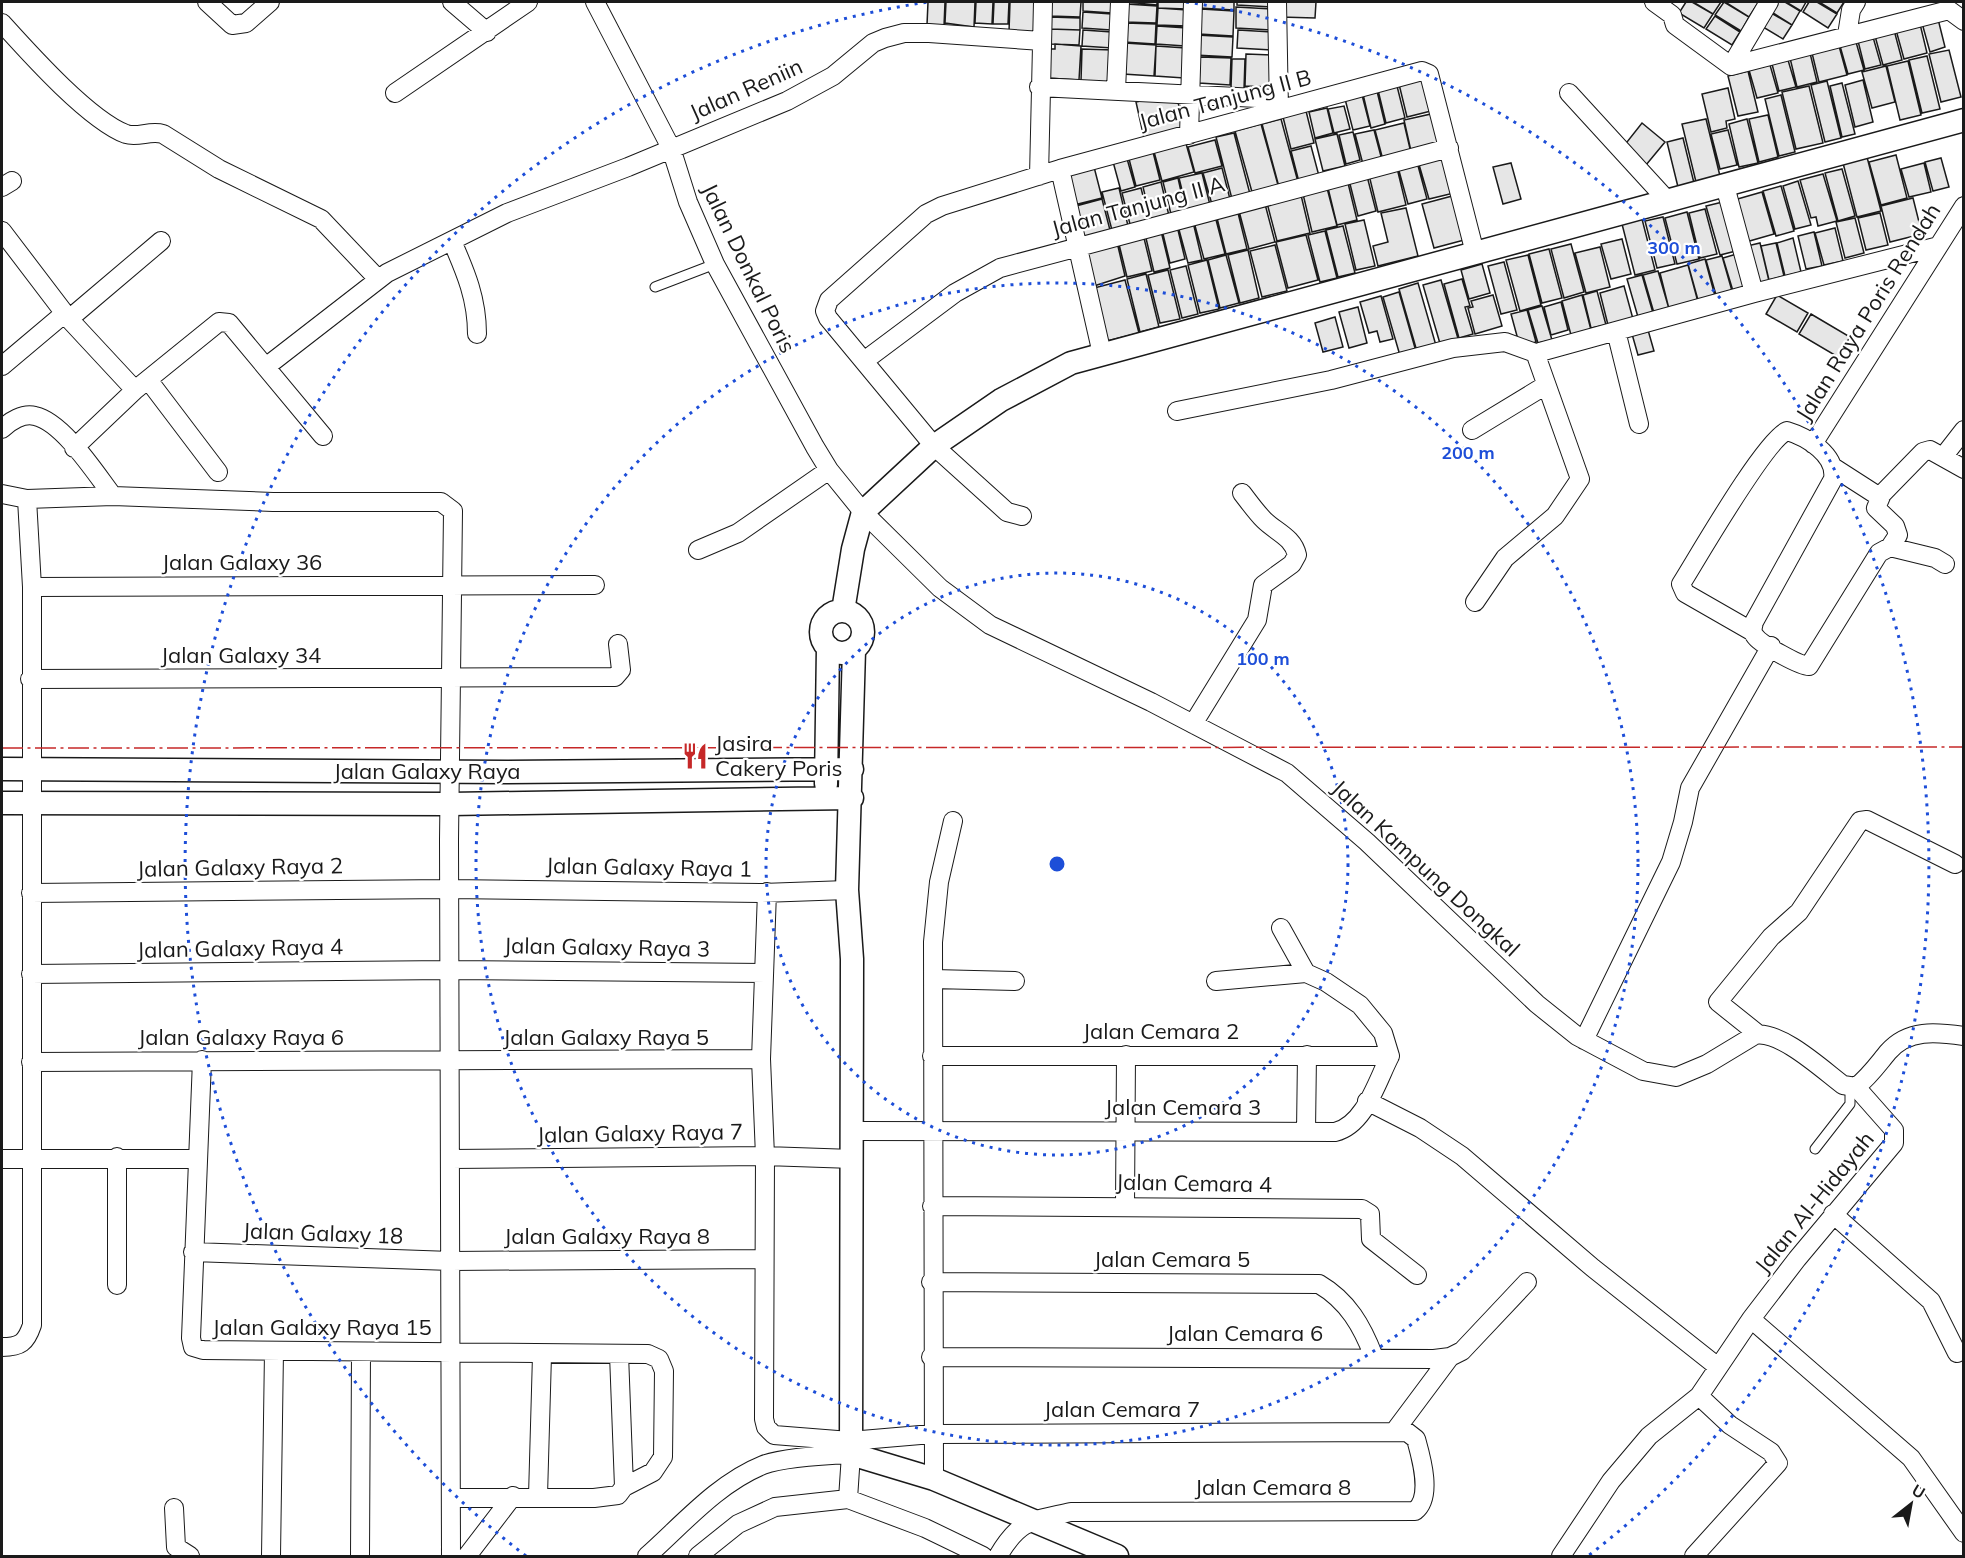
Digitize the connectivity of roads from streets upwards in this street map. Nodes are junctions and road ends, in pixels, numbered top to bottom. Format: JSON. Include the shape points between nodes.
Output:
{"nodes":[{"id":1,"x":207,"y":2,"type":"edge"},
{"id":2,"x":270,"y":2,"type":"edge"},
{"id":3,"x":452,"y":2,"type":"edge"},
{"id":4,"x":528,"y":2,"type":"edge"},
{"id":5,"x":596,"y":2,"type":"edge"},
{"id":6,"x":1043,"y":2,"type":"edge"},
{"id":7,"x":1120,"y":2,"type":"edge"},
{"id":8,"x":1193,"y":2,"type":"edge"},
{"id":9,"x":1277,"y":2,"type":"edge"},
{"id":10,"x":1654,"y":2,"type":"edge"},
{"id":11,"x":1769,"y":2,"type":"edge"},
{"id":12,"x":1856,"y":2,"type":"edge"},
{"id":13,"x":1676,"y":8,"type":"edge"},
{"id":14,"x":1955,"y":11,"type":"edge"},
{"id":15,"x":2,"y":23,"type":"edge"},
{"id":16,"x":487,"y":32,"type":"junction"},
{"id":17,"x":1847,"y":35,"type":"junction"},
{"id":18,"x":1042,"y":41,"type":"junction"},
{"id":19,"x":1731,"y":66,"type":"junction"},
{"id":20,"x":1039,"y":87,"type":"junction"},
{"id":21,"x":1116,"y":90,"type":"junction"},
{"id":22,"x":395,"y":93,"type":"dead end"},
{"id":23,"x":1189,"y":93,"type":"junction"},
{"id":24,"x":1569,"y":93,"type":"dead end"},
{"id":25,"x":1279,"y":105,"type":"junction"},
{"id":26,"x":1964,"y":120,"type":"edge"},
{"id":27,"x":1189,"y":135,"type":"junction"},
{"id":28,"x":671,"y":148,"type":"junction"},
{"id":29,"x":1449,"y":148,"type":"junction"},
{"id":30,"x":1060,"y":169,"type":"junction"},
{"id":31,"x":1039,"y":176,"type":"junction"},
{"id":32,"x":1725,"y":186,"type":"junction"},
{"id":33,"x":1667,"y":200,"type":"junction"},
{"id":34,"x":1964,"y":206,"type":"edge"},
{"id":35,"x":2,"y":231,"type":"edge"},
{"id":36,"x":161,"y":241,"type":"dead end"},
{"id":37,"x":452,"y":241,"type":"junction"},
{"id":38,"x":1077,"y":246,"type":"junction"},
{"id":39,"x":1935,"y":247,"type":"junction"},
{"id":40,"x":1475,"y":254,"type":"junction"},
{"id":41,"x":378,"y":279,"type":"junction"},
{"id":42,"x":1754,"y":293,"type":"junction"},
{"id":43,"x":67,"y":316,"type":"junction"},
{"id":44,"x":1616,"y":331,"type":"junction"},
{"id":45,"x":477,"y":334,"type":"dead end"},
{"id":46,"x":1102,"y":354,"type":"junction"},
{"id":47,"x":1538,"y":354,"type":"junction"},
{"id":48,"x":864,"y":361,"type":"junction"},
{"id":49,"x":2,"y":366,"type":"edge"},
{"id":50,"x":267,"y":366,"type":"junction"},
{"id":51,"x":1546,"y":385,"type":"junction"},
{"id":52,"x":142,"y":386,"type":"junction"},
{"id":53,"x":1177,"y":411,"type":"dead end"},
{"id":54,"x":1639,"y":424,"type":"dead end"},
{"id":55,"x":2,"y":429,"type":"edge"},
{"id":56,"x":1472,"y":430,"type":"dead end"},
{"id":57,"x":1964,"y":430,"type":"edge"},
{"id":58,"x":323,"y":436,"type":"dead end"},
{"id":59,"x":1813,"y":444,"type":"junction"},
{"id":60,"x":934,"y":446,"type":"junction"},
{"id":61,"x":74,"y":448,"type":"junction"},
{"id":62,"x":1943,"y":457,"type":"junction"},
{"id":63,"x":1833,"y":467,"type":"junction"},
{"id":64,"x":1964,"y":469,"type":"edge"},
{"id":65,"x":829,"y":470,"type":"junction"},
{"id":66,"x":218,"y":472,"type":"dead end"},
{"id":67,"x":1242,"y":493,"type":"dead end"},
{"id":68,"x":2,"y":494,"type":"edge"},
{"id":69,"x":1882,"y":494,"type":"junction"},
{"id":70,"x":113,"y":496,"type":"junction"},
{"id":71,"x":27,"y":499,"type":"junction"},
{"id":72,"x":863,"y":512,"type":"junction"},
{"id":73,"x":1022,"y":516,"type":"dead end"},
{"id":74,"x":1890,"y":547,"type":"junction"},
{"id":75,"x":698,"y":550,"type":"dead end"},
{"id":76,"x":1945,"y":564,"type":"dead end"},
{"id":77,"x":595,"y":585,"type":"dead end"},
{"id":78,"x":32,"y":586,"type":"junction"},
{"id":79,"x":453,"y":586,"type":"junction"},
{"id":80,"x":1475,"y":602,"type":"dead end"},
{"id":81,"x":843,"y":611,"type":"junction"},
{"id":82,"x":1753,"y":632,"type":"junction"},
{"id":83,"x":618,"y":644,"type":"dead end"},
{"id":84,"x":1771,"y":646,"type":"junction"},
{"id":85,"x":828,"y":647,"type":"junction"},
{"id":86,"x":854,"y":650,"type":"junction"},
{"id":87,"x":30,"y":679,"type":"junction"},
{"id":88,"x":453,"y":679,"type":"junction"},
{"id":89,"x":1193,"y":724,"type":"junction"},
{"id":90,"x":826,"y":768,"type":"junction"},
{"id":91,"x":2,"y":769,"type":"edge"},
{"id":92,"x":852,"y":769,"type":"junction"},
{"id":93,"x":30,"y":770,"type":"junction"},
{"id":94,"x":451,"y":771,"type":"junction"},
{"id":95,"x":826,"y":798,"type":"junction"},
{"id":96,"x":852,"y":798,"type":"junction"},
{"id":97,"x":2,"y":803,"type":"edge"},
{"id":98,"x":30,"y":803,"type":"junction"},
{"id":99,"x":450,"y":804,"type":"junction"},
{"id":100,"x":953,"y":821,"type":"dead end"},
{"id":101,"x":848,"y":838,"type":"junction"},
{"id":102,"x":1955,"y":864,"type":"dead end"},
{"id":103,"x":449,"y":889,"type":"junction"},
{"id":104,"x":847,"y":890,"type":"junction"},
{"id":105,"x":767,"y":892,"type":"junction"},
{"id":106,"x":31,"y":893,"type":"junction"},
{"id":107,"x":1281,"y":928,"type":"dead end"},
{"id":108,"x":450,"y":970,"type":"junction"},
{"id":109,"x":764,"y":973,"type":"junction"},
{"id":110,"x":1306,"y":973,"type":"junction"},
{"id":111,"x":31,"y":974,"type":"junction"},
{"id":112,"x":933,"y":980,"type":"junction"},
{"id":113,"x":1015,"y":981,"type":"dead end"},
{"id":114,"x":1216,"y":981,"type":"dead end"},
{"id":115,"x":1758,"y":1034,"type":"junction"},
{"id":116,"x":1964,"y":1036,"type":"edge"},
{"id":117,"x":1584,"y":1040,"type":"junction"},
{"id":118,"x":1126,"y":1055,"type":"junction"},
{"id":119,"x":1307,"y":1055,"type":"junction"},
{"id":120,"x":932,"y":1056,"type":"junction"},
{"id":121,"x":1390,"y":1056,"type":"junction"},
{"id":122,"x":761,"y":1059,"type":"junction"},
{"id":123,"x":202,"y":1060,"type":"junction"},
{"id":124,"x":31,"y":1062,"type":"junction"},
{"id":125,"x":450,"y":1062,"type":"junction"},
{"id":126,"x":1853,"y":1087,"type":"junction"},
{"id":127,"x":1367,"y":1101,"type":"junction"},
{"id":128,"x":934,"y":1130,"type":"junction"},
{"id":129,"x":852,"y":1131,"type":"junction"},
{"id":130,"x":1126,"y":1131,"type":"junction"},
{"id":131,"x":1306,"y":1131,"type":"junction"},
{"id":132,"x":765,"y":1156,"type":"junction"},
{"id":133,"x":117,"y":1157,"type":"junction"},
{"id":134,"x":31,"y":1158,"type":"junction"},
{"id":135,"x":2,"y":1159,"type":"edge"},
{"id":136,"x":196,"y":1159,"type":"junction"},
{"id":137,"x":451,"y":1159,"type":"junction"},
{"id":138,"x":853,"y":1159,"type":"junction"},
{"id":139,"x":932,"y":1206,"type":"junction"},
{"id":140,"x":1125,"y":1206,"type":"junction"},
{"id":141,"x":1833,"y":1214,"type":"junction"},
{"id":142,"x":193,"y":1252,"type":"junction"},
{"id":143,"x":764,"y":1259,"type":"junction"},
{"id":144,"x":451,"y":1261,"type":"junction"},
{"id":145,"x":1417,"y":1275,"type":"dead end"},
{"id":146,"x":931,"y":1282,"type":"junction"},
{"id":147,"x":1527,"y":1282,"type":"dead end"},
{"id":148,"x":117,"y":1285,"type":"dead end"},
{"id":149,"x":1751,"y":1319,"type":"junction"},
{"id":150,"x":2,"y":1347,"type":"edge"},
{"id":151,"x":274,"y":1351,"type":"junction"},
{"id":152,"x":452,"y":1351,"type":"junction"},
{"id":153,"x":362,"y":1352,"type":"junction"},
{"id":154,"x":1957,"y":1353,"type":"dead end"},
{"id":155,"x":542,"y":1354,"type":"junction"},
{"id":156,"x":619,"y":1354,"type":"junction"},
{"id":157,"x":931,"y":1357,"type":"junction"},
{"id":158,"x":1450,"y":1357,"type":"junction"},
{"id":159,"x":1374,"y":1358,"type":"junction"},
{"id":160,"x":1718,"y":1366,"type":"junction"},
{"id":161,"x":1698,"y":1396,"type":"junction"},
{"id":162,"x":1394,"y":1432,"type":"junction"},
{"id":163,"x":932,"y":1434,"type":"junction"},
{"id":164,"x":851,"y":1453,"type":"junction"},
{"id":165,"x":934,"y":1479,"type":"junction"},
{"id":166,"x":624,"y":1487,"type":"junction"},
{"id":167,"x":849,"y":1492,"type":"junction"},
{"id":168,"x":513,"y":1496,"type":"junction"},
{"id":169,"x":538,"y":1496,"type":"junction"},
{"id":170,"x":451,"y":1498,"type":"junction"},
{"id":171,"x":174,"y":1508,"type":"dead end"},
{"id":172,"x":1032,"y":1520,"type":"junction"},
{"id":173,"x":1964,"y":1533,"type":"edge"},
{"id":174,"x":998,"y":1556,"type":"edge"},
{"id":175,"x":190,"y":1557,"type":"edge"},
{"id":176,"x":271,"y":1557,"type":"edge"},
{"id":177,"x":360,"y":1557,"type":"edge"},
{"id":178,"x":451,"y":1557,"type":"edge"},
{"id":179,"x":467,"y":1557,"type":"edge"},
{"id":180,"x":647,"y":1557,"type":"edge"},
{"id":181,"x":698,"y":1557,"type":"edge"},
{"id":182,"x":983,"y":1557,"type":"edge"},
{"id":183,"x":1117,"y":1557,"type":"edge"},
{"id":184,"x":1561,"y":1557,"type":"edge"},
{"id":185,"x":1694,"y":1557,"type":"edge"}],
"edges":[{"from":1,"to":2,"type":"street","via":[[232,25],[246,23]]},
{"from":3,"to":16,"type":"street"},
{"from":4,"to":16,"type":"street"},
{"from":5,"to":28,"type":"street","name":"Jalan Donkal Poris"},
{"from":6,"to":18,"type":"street"},
{"from":7,"to":21,"type":"street"},
{"from":8,"to":23,"type":"street"},
{"from":9,"to":25,"type":"street"},
{"from":10,"to":13,"type":"street"},
{"from":11,"to":19,"type":"street"},
{"from":12,"to":17,"type":"street"},
{"from":13,"to":19,"type":"street","via":[[1676,25]]},
{"from":14,"to":17,"type":"street"},
{"from":15,"to":41,"type":"street","via":[[82,104],[118,129],[132,135],[163,134],[219,169],[303,208],[340,236]]},
{"from":16,"to":22,"type":"street"},
{"from":17,"to":19,"type":"street"},
{"from":18,"to":20,"type":"street"},
{"from":18,"to":28,"type":"street","name":"Jalan Reniin","via":[[929,33],[885,38],[833,75],[787,101]]},
{"from":20,"to":21,"type":"street"},
{"from":20,"to":31,"type":"street"},
{"from":21,"to":23,"type":"street"},
{"from":23,"to":25,"type":"street"},
{"from":23,"to":27,"type":"street"},
{"from":24,"to":33,"type":"street"},
{"from":25,"to":27,"type":"street","name":"Jalan Tanjung II B"},
{"from":25,"to":29,"type":"street","name":"Jalan Tanjung II B","via":[[1425,71]]},
{"from":26,"to":32,"type":"street"},
{"from":27,"to":30,"type":"street","name":"Jalan Tanjung II B"},
{"from":28,"to":37,"type":"street","name":"Jalan Reniin","via":[[507,213]]},
{"from":28,"to":65,"type":"street","name":"Jalan Donkal Poris","via":[[688,202],[715,264]]},
{"from":29,"to":38,"type":"street","name":"Jalan Tanjung II A"},
{"from":29,"to":40,"type":"street"},
{"from":30,"to":31,"type":"street","name":"Jalan Tanjung II B"},
{"from":30,"to":38,"type":"street"},
{"from":31,"to":48,"type":"street","name":"Jalan Tanjung II B","via":[[926,214],[829,300],[825,306],[828,318]]},
{"from":32,"to":33,"type":"street"},
{"from":32,"to":42,"type":"street"},
{"from":33,"to":40,"type":"street"},
{"from":34,"to":39,"type":"street","name":"Jalan Raya Poris Rendah"},
{"from":35,"to":43,"type":"street"},
{"from":36,"to":43,"type":"street"},
{"from":37,"to":41,"type":"street","name":"Jalan Reniin"},
{"from":37,"to":45,"type":"street","via":[[472,286]]},
{"from":38,"to":46,"type":"street"},
{"from":38,"to":48,"type":"street","name":"Jalan Tanjung II A","via":[[984,275]]},
{"from":39,"to":42,"type":"street"},
{"from":39,"to":59,"type":"street","name":"Jalan Raya Poris Rendah"},
{"from":40,"to":46,"type":"street"},
{"from":41,"to":50,"type":"street","name":"Jalan Reniin"},
{"from":42,"to":44,"type":"street"},
{"from":43,"to":49,"type":"street"},
{"from":43,"to":52,"type":"street"},
{"from":44,"to":47,"type":"street"},
{"from":44,"to":54,"type":"street"},
{"from":46,"to":60,"type":"street","via":[[1071,363],[1034,381]]},
{"from":47,"to":51,"type":"street"},
{"from":47,"to":53,"type":"street","via":[[1505,342],[1453,348],[1331,380]]},
{"from":48,"to":60,"type":"street","name":"Jalan Tanjung II B"},
{"from":50,"to":52,"type":"street","via":[[236,329],[219,322]]},
{"from":50,"to":58,"type":"street"},
{"from":51,"to":56,"type":"street"},
{"from":51,"to":80,"type":"street","via":[[1580,479],[1555,516],[1505,558]]},
{"from":52,"to":61,"type":"street"},
{"from":52,"to":66,"type":"street"},
{"from":55,"to":61,"type":"street","via":[[10,421],[35,416],[58,429]]},
{"from":57,"to":62,"type":"street"},
{"from":59,"to":63,"type":"street"},
{"from":59,"to":82,"type":"street","via":[[1787,431],[1774,442],[1681,584],[1685,593]]},
{"from":60,"to":72,"type":"street"},
{"from":60,"to":73,"type":"street","name":"Jalan Tanjung II B","via":[[1006,512]]},
{"from":61,"to":70,"type":"street"},
{"from":62,"to":64,"type":"street"},
{"from":62,"to":69,"type":"street","via":[[1930,450],[1923,452]]},
{"from":63,"to":69,"type":"street","via":[[1869,492]]},
{"from":63,"to":82,"type":"street","via":[[1833,479],[1754,622]]},
{"from":65,"to":72,"type":"street","name":"Jalan Donkal Poris"},
{"from":65,"to":75,"type":"street","via":[[738,533]]},
{"from":67,"to":89,"type":"street","via":[[1264,520],[1286,537],[1297,555],[1292,564],[1263,585],[1257,621]]},
{"from":68,"to":71,"type":"street"},
{"from":69,"to":74,"type":"street","via":[[1876,508],[1895,526],[1898,535]]},
{"from":70,"to":71,"type":"street"},
{"from":70,"to":79,"type":"street","via":[[273,502],[441,502],[453,511]]},
{"from":71,"to":78,"type":"street"},
{"from":72,"to":81,"type":"street"},
{"from":72,"to":89,"type":"street","name":"Jalan Kampung Dongkal","via":[[940,588],[990,625]]},
{"from":74,"to":76,"type":"street"},
{"from":74,"to":84,"type":"street","via":[[1879,553],[1867,570],[1812,664],[1802,665]]},
{"from":77,"to":79,"type":"street","name":"Jalan Galaxy 36"},
{"from":78,"to":79,"type":"street","name":"Jalan Galaxy 36"},
{"from":78,"to":87,"type":"street"},
{"from":79,"to":88,"type":"street"},
{"from":81,"to":85,"type":"street","via":[[832,613],[824,621],[822,631]]},
{"from":81,"to":86,"type":"street","via":[[861,622],[863,633]]},
{"from":82,"to":84,"type":"street"},
{"from":83,"to":88,"type":"street","name":"Jalan Galaxy 34","via":[[621,670],[615,676]]},
{"from":84,"to":117,"type":"street","via":[[1690,788],[1671,862]]},
{"from":85,"to":86,"type":"street","via":[[842,653]]},
{"from":85,"to":90,"type":"street"},
{"from":86,"to":92,"type":"street"},
{"from":87,"to":88,"type":"street","name":"Jalan Galaxy 34"},
{"from":87,"to":93,"type":"street"},
{"from":88,"to":94,"type":"street"},
{"from":89,"to":117,"type":"street","name":"Jalan Kampung Dongkal","via":[[1287,773],[1367,842],[1537,1004]]},
{"from":90,"to":92,"type":"street","name":"Jalan Galaxy Raya"},
{"from":90,"to":94,"type":"street","name":"Jalan Galaxy Raya"},
{"from":90,"to":95,"type":"street"},
{"from":91,"to":93,"type":"street","name":"Jalan Galaxy Raya"},
{"from":92,"to":96,"type":"street"},
{"from":93,"to":94,"type":"street","name":"Jalan Galaxy Raya"},
{"from":93,"to":98,"type":"street"},
{"from":94,"to":99,"type":"street"},
{"from":95,"to":96,"type":"street","name":"Jalan Galaxy Raya"},
{"from":95,"to":99,"type":"street","name":"Jalan Galaxy Raya"},
{"from":95,"to":101,"type":"street"},
{"from":96,"to":101,"type":"street"},
{"from":97,"to":98,"type":"street","name":"Jalan Galaxy Raya"},
{"from":98,"to":99,"type":"street","name":"Jalan Galaxy Raya"},
{"from":98,"to":106,"type":"street"},
{"from":99,"to":103,"type":"street"},
{"from":100,"to":112,"type":"street","via":[[939,882]]},
{"from":101,"to":104,"type":"street"},
{"from":102,"to":115,"type":"street","via":[[1867,820],[1860,821],[1799,912],[1771,937],[1718,1002]]},
{"from":103,"to":105,"type":"street","name":"Jalan Galaxy Raya 1"},
{"from":103,"to":106,"type":"street","name":"Jalan Galaxy Raya 2"},
{"from":103,"to":108,"type":"street"},
{"from":104,"to":105,"type":"street","name":"Jalan Galaxy Raya 1"},
{"from":104,"to":129,"type":"street","via":[[852,959]]},
{"from":105,"to":109,"type":"street"},
{"from":106,"to":111,"type":"street"},
{"from":107,"to":110,"type":"street"},
{"from":108,"to":109,"type":"street","name":"Jalan Galaxy Raya 3"},
{"from":108,"to":111,"type":"street","name":"Jalan Galaxy Raya 4"},
{"from":108,"to":125,"type":"street"},
{"from":109,"to":122,"type":"street"},
{"from":110,"to":114,"type":"street"},
{"from":110,"to":121,"type":"street","via":[[1360,1005],[1383,1033]]},
{"from":111,"to":124,"type":"street"},
{"from":112,"to":113,"type":"street"},
{"from":112,"to":120,"type":"street"},
{"from":115,"to":117,"type":"street","name":"Jalan Kampung Dongkal","via":[[1676,1077],[1643,1071]]},
{"from":115,"to":126,"type":"street","via":[[1778,1038],[1843,1085]]},
{"from":116,"to":126,"type":"street","via":[[1921,1033],[1906,1037]]},
{"from":118,"to":119,"type":"street","name":"Jalan Cemara 2"},
{"from":118,"to":120,"type":"street","name":"Jalan Cemara 2"},
{"from":118,"to":130,"type":"street"},
{"from":119,"to":121,"type":"street","name":"Jalan Cemara 2"},
{"from":119,"to":131,"type":"street"},
{"from":120,"to":128,"type":"street"},
{"from":121,"to":127,"type":"street","name":"Jalan Cemara 3"},
{"from":122,"to":125,"type":"street","name":"Jalan Galaxy Raya 5"},
{"from":122,"to":132,"type":"street"},
{"from":123,"to":124,"type":"street","name":"Jalan Galaxy Raya 6"},
{"from":123,"to":125,"type":"street","name":"Jalan Galaxy Raya 6"},
{"from":123,"to":136,"type":"street"},
{"from":124,"to":134,"type":"street"},
{"from":125,"to":137,"type":"street"},
{"from":126,"to":141,"type":"street","name":"Jalan Al-Hidayah","via":[[1894,1130],[1894,1143]]},
{"from":127,"to":131,"type":"street","name":"Jalan Cemara 3","via":[[1347,1129]]},
{"from":127,"to":160,"type":"street","via":[[1420,1128],[1461,1156],[1593,1268]]},
{"from":128,"to":129,"type":"street","name":"Jalan Cemara 3"},
{"from":128,"to":130,"type":"street","name":"Jalan Cemara 3"},
{"from":128,"to":139,"type":"street"},
{"from":129,"to":138,"type":"street"},
{"from":130,"to":131,"type":"street","name":"Jalan Cemara 3"},
{"from":130,"to":140,"type":"street"},
{"from":132,"to":137,"type":"street","name":"Jalan Galaxy Raya 7"},
{"from":132,"to":138,"type":"street","name":"Jalan Galaxy Raya 7"},
{"from":132,"to":143,"type":"street"},
{"from":133,"to":134,"type":"street"},
{"from":133,"to":136,"type":"street"},
{"from":133,"to":148,"type":"street"},
{"from":134,"to":135,"type":"street"},
{"from":134,"to":150,"type":"street","via":[[32,1325],[23,1343]]},
{"from":136,"to":142,"type":"street"},
{"from":137,"to":144,"type":"street"},
{"from":138,"to":164,"type":"street"},
{"from":139,"to":140,"type":"street","name":"Jalan Cemara 4"},
{"from":139,"to":146,"type":"street"},
{"from":140,"to":145,"type":"street","name":"Jalan Cemara 4","via":[[1362,1209],[1370,1214],[1371,1239]]},
{"from":141,"to":149,"type":"street","name":"Jalan Al-Hidayah"},
{"from":141,"to":154,"type":"street","via":[[1931,1300]]},
{"from":142,"to":144,"type":"street","name":"Jalan Galaxy 18"},
{"from":142,"to":151,"type":"street","name":"Jalan Galaxy Raya 15","via":[[193,1347]]},
{"from":143,"to":144,"type":"street","name":"Jalan Galaxy Raya 8"},
{"from":143,"to":164,"type":"street","via":[[766,1427],[774,1435]]},
{"from":144,"to":152,"type":"street"},
{"from":146,"to":157,"type":"street"},
{"from":146,"to":159,"type":"street","name":"Jalan Cemara 5","via":[[1318,1284],[1351,1311]]},
{"from":147,"to":158,"type":"street","via":[[1462,1351]]},
{"from":149,"to":160,"type":"street","name":"Jalan Al-Hidayah"},
{"from":149,"to":173,"type":"street","via":[[1911,1458]]},
{"from":151,"to":153,"type":"street","name":"Jalan Galaxy Raya 15"},
{"from":151,"to":176,"type":"street"},
{"from":152,"to":153,"type":"street","name":"Jalan Galaxy Raya 15"},
{"from":152,"to":155,"type":"street","name":"Jalan Galaxy Raya 15"},
{"from":152,"to":170,"type":"street"},
{"from":153,"to":177,"type":"street"},
{"from":155,"to":156,"type":"street","name":"Jalan Galaxy Raya 15"},
{"from":155,"to":169,"type":"street"},
{"from":156,"to":166,"type":"street"},
{"from":156,"to":166,"type":"street","name":"Jalan Galaxy Raya 15","via":[[648,1354],[659,1359],[664,1371],[663,1457],[653,1472]]},
{"from":157,"to":159,"type":"street","name":"Jalan Cemara 6"},
{"from":157,"to":163,"type":"street"},
{"from":158,"to":159,"type":"street","name":"Jalan Cemara 6"},
{"from":158,"to":162,"type":"street"},
{"from":160,"to":161,"type":"street","name":"Jalan Al-Hidayah"},
{"from":161,"to":184,"type":"street","name":"Jalan Al-Hidayah","via":[[1632,1455]]},
{"from":161,"to":185,"type":"street","via":[[1730,1425],[1771,1452],[1778,1463]]},
{"from":162,"to":163,"type":"street","name":"Jalan Cemara 7"},
{"from":162,"to":172,"type":"street","name":"Jalan Cemara 8","via":[[1407,1432],[1416,1439],[1421,1457],[1424,1490],[1420,1507],[1415,1511],[1071,1512]]},
{"from":163,"to":164,"type":"street","name":"Jalan Cemara 7"},
{"from":163,"to":165,"type":"street"},
{"from":164,"to":165,"type":"street"},
{"from":164,"to":167,"type":"street"},
{"from":164,"to":180,"type":"street","via":[[765,1464],[726,1486]]},
{"from":165,"to":172,"type":"street"},
{"from":166,"to":169,"type":"street","name":"Jalan Galaxy Raya 15","via":[[618,1495],[608,1497]]},
{"from":167,"to":181,"type":"street","via":[[775,1506],[738,1524]]},
{"from":167,"to":182,"type":"street"},
{"from":168,"to":169,"type":"street","name":"Jalan Galaxy Raya 15"},
{"from":168,"to":170,"type":"street","name":"Jalan Galaxy Raya 15"},
{"from":168,"to":179,"type":"street"},
{"from":170,"to":178,"type":"street"},
{"from":171,"to":175,"type":"street","via":[[176,1547]]},
{"from":172,"to":174,"type":"street","via":[[1011,1534]]},
{"from":172,"to":183,"type":"street"}]}
